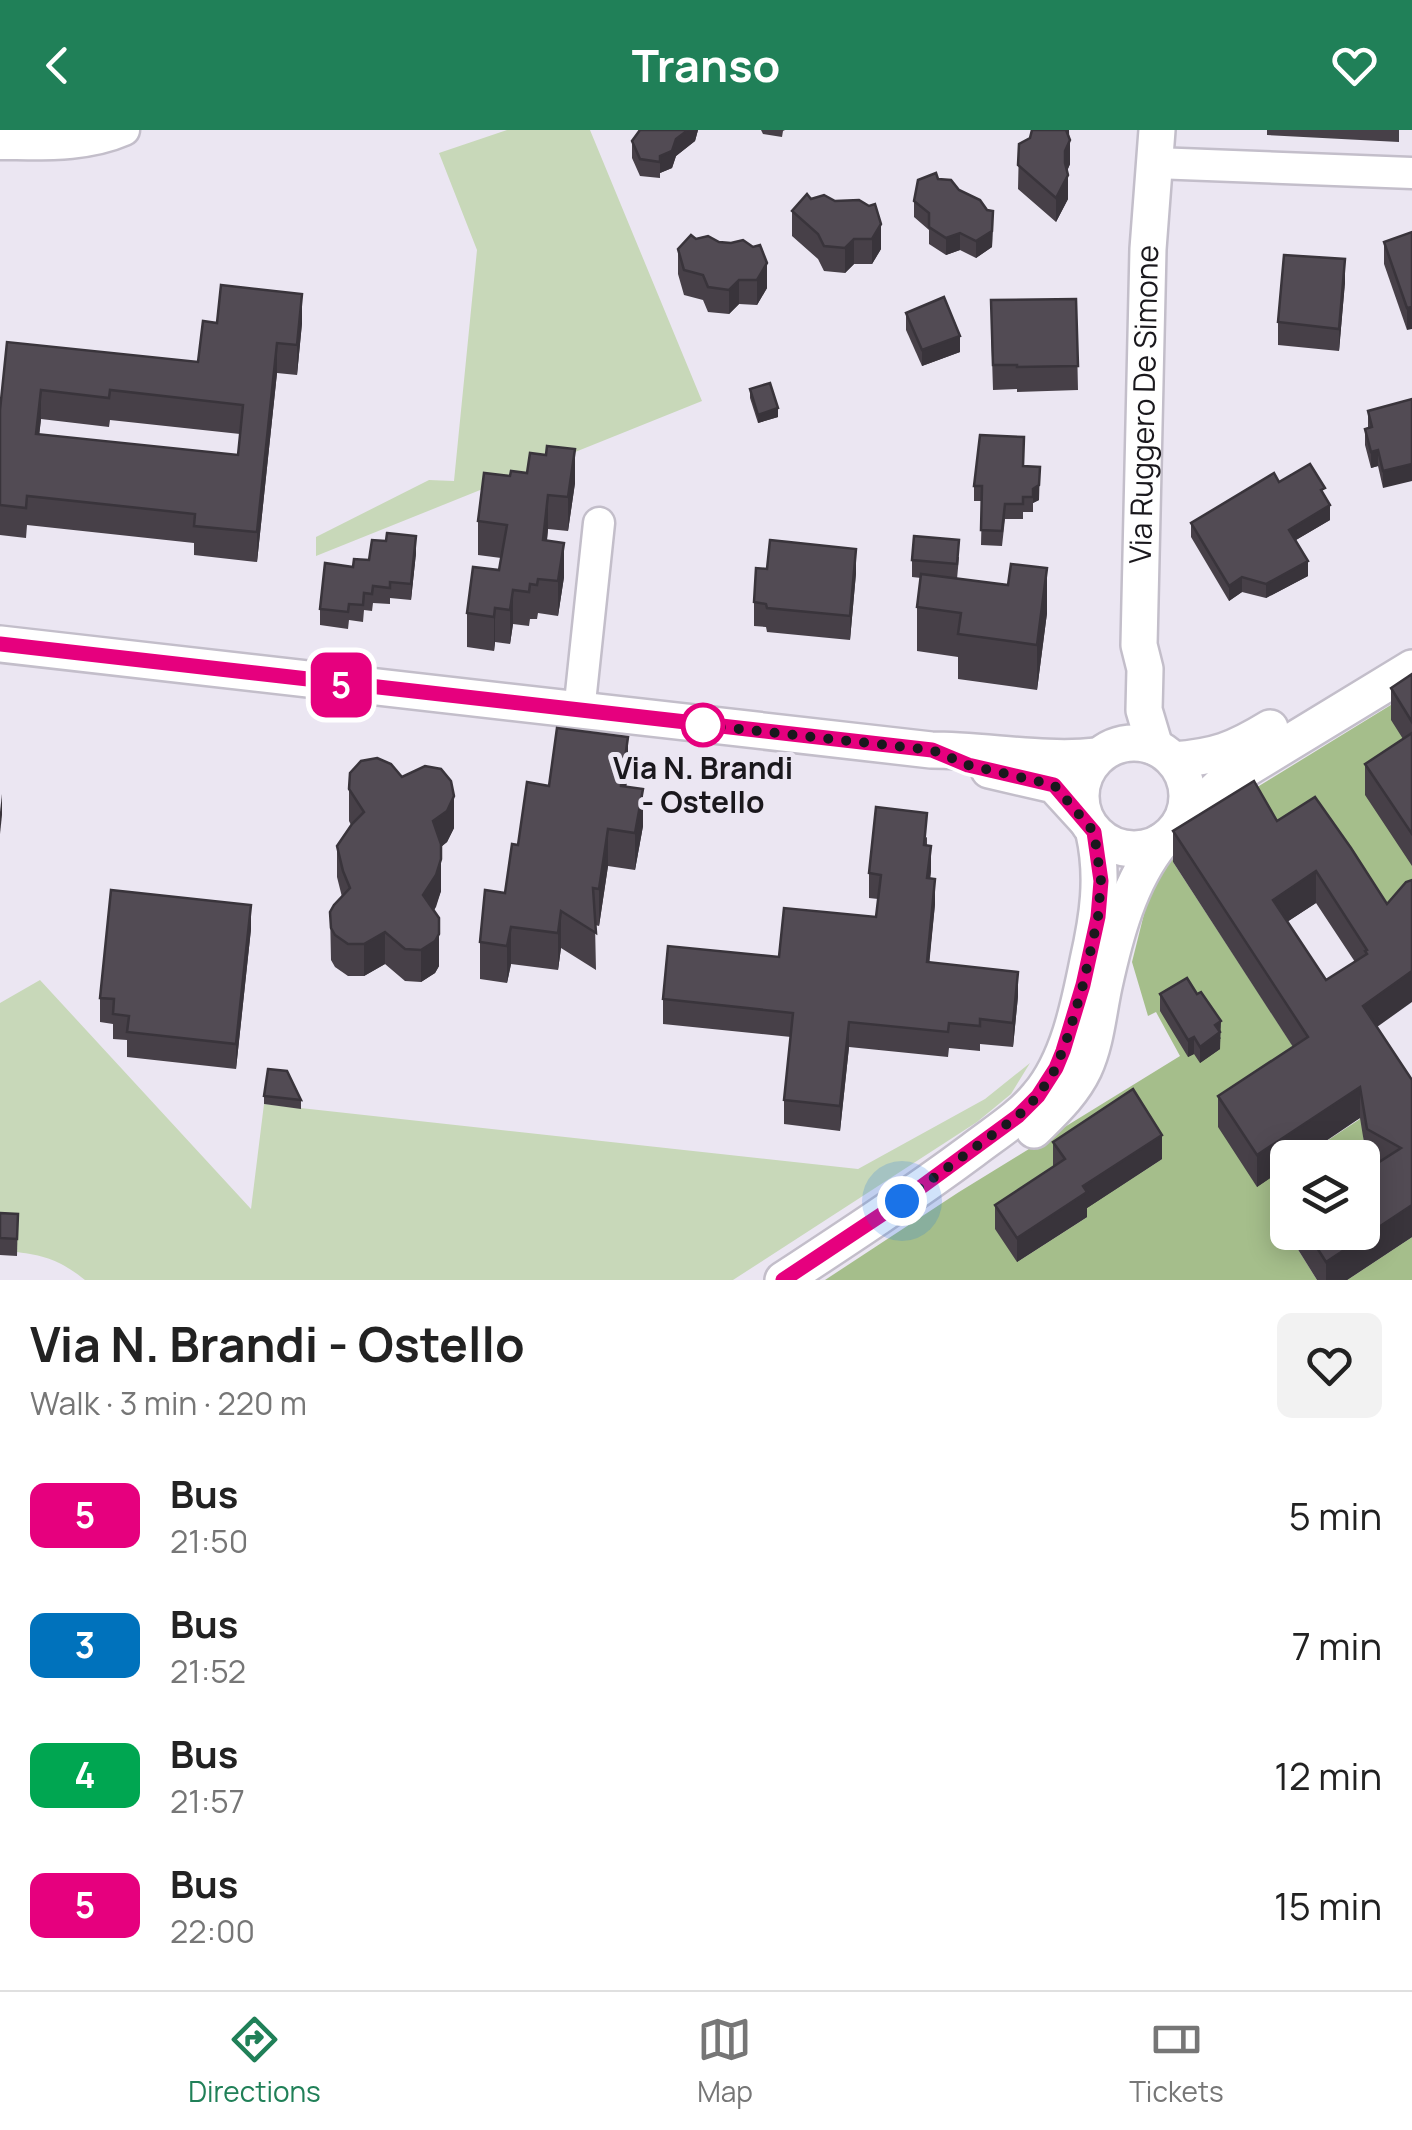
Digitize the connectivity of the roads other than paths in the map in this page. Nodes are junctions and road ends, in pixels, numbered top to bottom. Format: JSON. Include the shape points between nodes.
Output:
{"nodes":[{"id":1,"x":124,"y":130,"type":"edge"},
{"id":2,"x":0,"y":144,"type":"edge"},
{"id":3,"x":1156,"y":147,"type":"edge"},
{"id":4,"x":1412,"y":173,"type":"edge"},
{"id":5,"x":599,"y":523,"type":"dead end"},
{"id":6,"x":1412,"y":642,"type":"edge"},
{"id":7,"x":0,"y":644,"type":"edge"},
{"id":8,"x":1139,"y":645,"type":"junction"},
{"id":9,"x":1412,"y":668,"type":"edge"},
{"id":10,"x":579,"y":712,"type":"junction"},
{"id":11,"x":932,"y":750,"type":"junction"},
{"id":12,"x":1105,"y":752,"type":"junction"},
{"id":13,"x":1164,"y":754,"type":"junction"},
{"id":14,"x":1090,"y":826,"type":"junction"},
{"id":15,"x":1170,"y":833,"type":"junction"},
{"id":16,"x":902,"y":1201,"type":"junction"},
{"id":17,"x":784,"y":1280,"type":"edge"}],
"edges":[{"from":1,"to":2,"type":"street","via":[[102,140]]},
{"from":3,"to":4,"type":"street","name":"Via Ruggero De Simone"},
{"from":3,"to":8,"type":"street","name":"Via Ruggero De Simone"},
{"from":5,"to":10,"type":"street"},
{"from":6,"to":13,"type":"street","via":[[1240,747],[1207,758]]},
{"from":7,"to":10,"type":"street"},
{"from":8,"to":12,"type":"street","name":"Via Ruggero De Simone","via":[[1127,669],[1125,708]]},
{"from":8,"to":13,"type":"street","name":"Via Ruggero De Simone","via":[[1144,710]]},
{"from":9,"to":15,"type":"street","via":[[1223,783]]},
{"from":10,"to":11,"type":"street"},
{"from":11,"to":12,"type":"street","via":[[1070,760]]},
{"from":11,"to":14,"type":"street","via":[[1054,785]]},
{"from":12,"to":13,"type":"street","via":[[1134,742]]},
{"from":12,"to":14,"type":"street","via":[[1086,770],[1081,786]]},
{"from":13,"to":15,"type":"street","via":[[1186,785],[1184,813]]},
{"from":14,"to":15,"type":"street","via":[[1106,842],[1134,849]]},
{"from":14,"to":16,"type":"street","via":[[1101,881],[1098,917],[1056,1068],[1018,1116]]},
{"from":15,"to":16,"type":"street","via":[[1128,902],[1096,1035],[1069,1095],[993,1160]]},
{"from":16,"to":17,"type":"street"}]}
